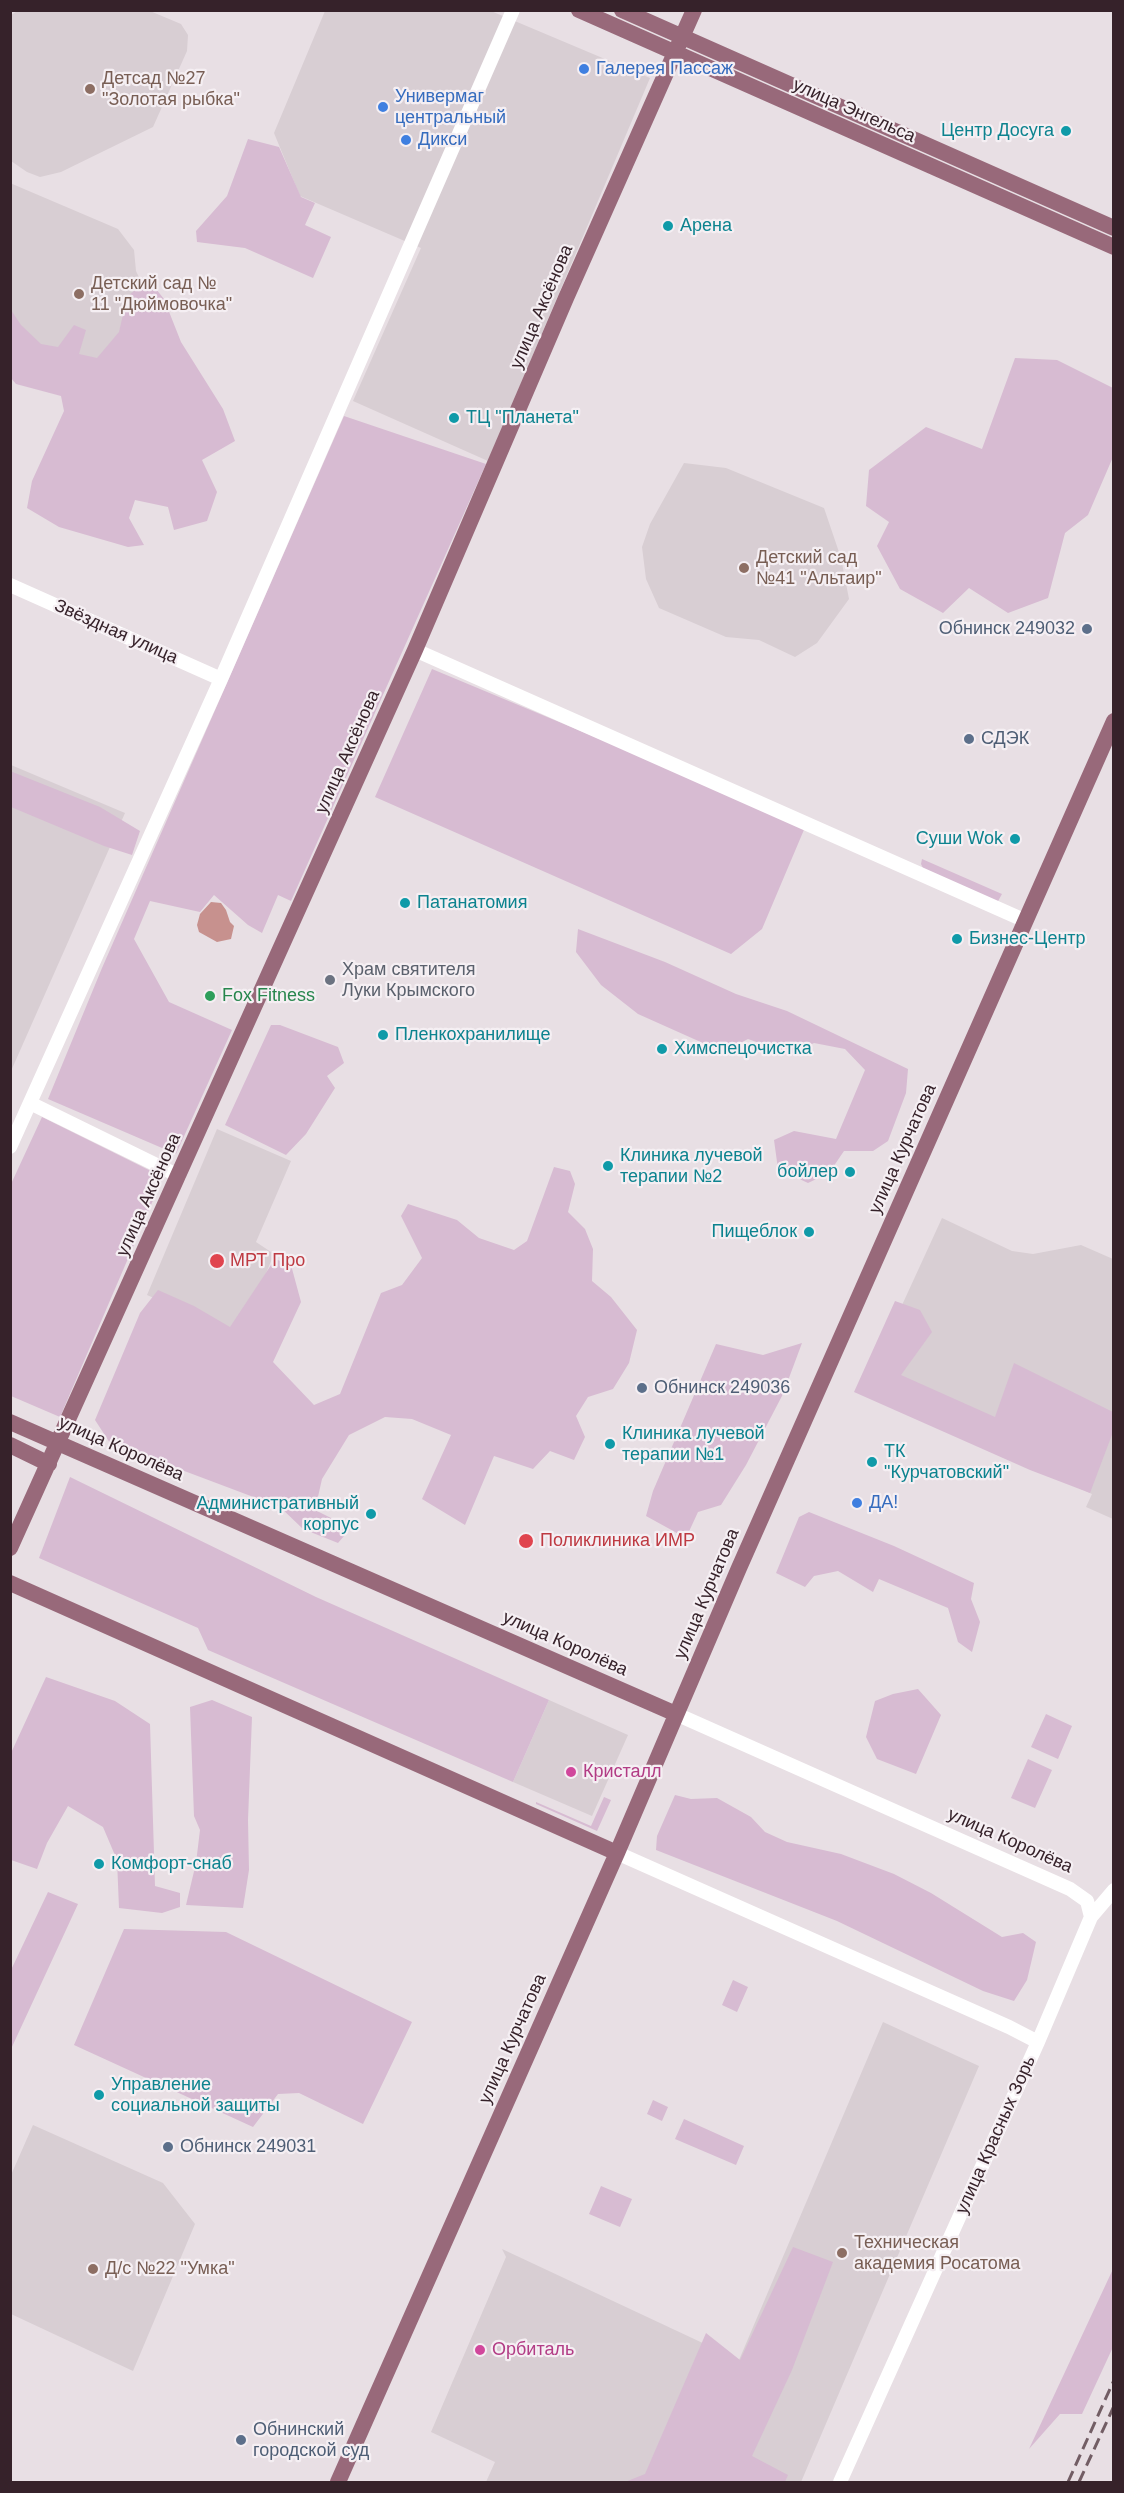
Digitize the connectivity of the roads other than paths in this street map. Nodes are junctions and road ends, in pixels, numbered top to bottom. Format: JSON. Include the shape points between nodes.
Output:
{"nodes":[{"id":1,"x":513,"y":10,"type":"edge"},
{"id":2,"x":579,"y":10,"type":"edge"},
{"id":3,"x":622,"y":10,"type":"edge"},
{"id":4,"x":694,"y":10,"type":"edge"},
{"id":5,"x":682,"y":37,"type":"junction"},
{"id":6,"x":675,"y":53,"type":"junction"},
{"id":7,"x":1113,"y":228,"type":"edge"},
{"id":8,"x":1113,"y":247,"type":"edge"},
{"id":9,"x":10,"y":585,"type":"edge"},
{"id":10,"x":415,"y":650,"type":"junction"},
{"id":11,"x":221,"y":679,"type":"junction"},
{"id":12,"x":1113,"y":721,"type":"edge"},
{"id":13,"x":1026,"y":921,"type":"junction"},
{"id":14,"x":30,"y":1103,"type":"junction"},
{"id":15,"x":10,"y":1147,"type":"edge"},
{"id":16,"x":179,"y":1176,"type":"junction"},
{"id":17,"x":10,"y":1422,"type":"edge"},
{"id":18,"x":58,"y":1442,"type":"junction"},
{"id":19,"x":10,"y":1445,"type":"edge"},
{"id":20,"x":49,"y":1464,"type":"junction"},
{"id":21,"x":10,"y":1548,"type":"edge"},
{"id":22,"x":10,"y":1583,"type":"edge"},
{"id":23,"x":676,"y":1714,"type":"junction"},
{"id":24,"x":617,"y":1852,"type":"junction"},
{"id":25,"x":1113,"y":1890,"type":"edge"},
{"id":26,"x":1091,"y":1917,"type":"junction"},
{"id":27,"x":1038,"y":2042,"type":"junction"},
{"id":28,"x":338,"y":2482,"type":"edge"},
{"id":29,"x":840,"y":2482,"type":"edge"}],
"edges":[{"from":1,"to":11,"type":"street"},
{"from":2,"to":6,"type":"main road","name":"улица Энгельса"},
{"from":3,"to":5,"type":"main road","name":"улица Энгельса"},
{"from":4,"to":5,"type":"main road","name":"улица Аксёнова"},
{"from":5,"to":6,"type":"main road","name":"улица Аксёнова"},
{"from":5,"to":7,"type":"main road","name":"улица Энгельса"},
{"from":6,"to":8,"type":"main road","name":"улица Энгельса"},
{"from":6,"to":10,"type":"main road","name":"улица Аксёнова"},
{"from":9,"to":11,"type":"street","name":"Звёздная улица"},
{"from":10,"to":13,"type":"street"},
{"from":10,"to":16,"type":"main road","name":"улица Аксёнова"},
{"from":11,"to":14,"type":"street"},
{"from":12,"to":13,"type":"main road","name":"улица Курчатова"},
{"from":13,"to":23,"type":"main road","name":"улица Курчатова"},
{"from":14,"to":15,"type":"street"},
{"from":14,"to":16,"type":"street"},
{"from":16,"to":18,"type":"main road","name":"улица Аксёнова"},
{"from":17,"to":18,"type":"main road","name":"улица Королёва"},
{"from":18,"to":20,"type":"main road","name":"улица Аксёнова"},
{"from":18,"to":23,"type":"main road","name":"улица Королёва"},
{"from":19,"to":20,"type":"main road"},
{"from":20,"to":21,"type":"main road","name":"улица Аксёнова"},
{"from":22,"to":24,"type":"main road"},
{"from":23,"to":24,"type":"main road","name":"улица Курчатова"},
{"from":23,"to":26,"type":"street","name":"улица Королёва","via":[[1070,1889],[1087,1901]]},
{"from":24,"to":27,"type":"street"},
{"from":24,"to":28,"type":"main road","name":"улица Курчатова"},
{"from":25,"to":26,"type":"street","name":"улица Красных Зорь"},
{"from":26,"to":27,"type":"street","name":"улица Красных Зорь"},
{"from":27,"to":29,"type":"street","name":"улица Красных Зорь"}]}
